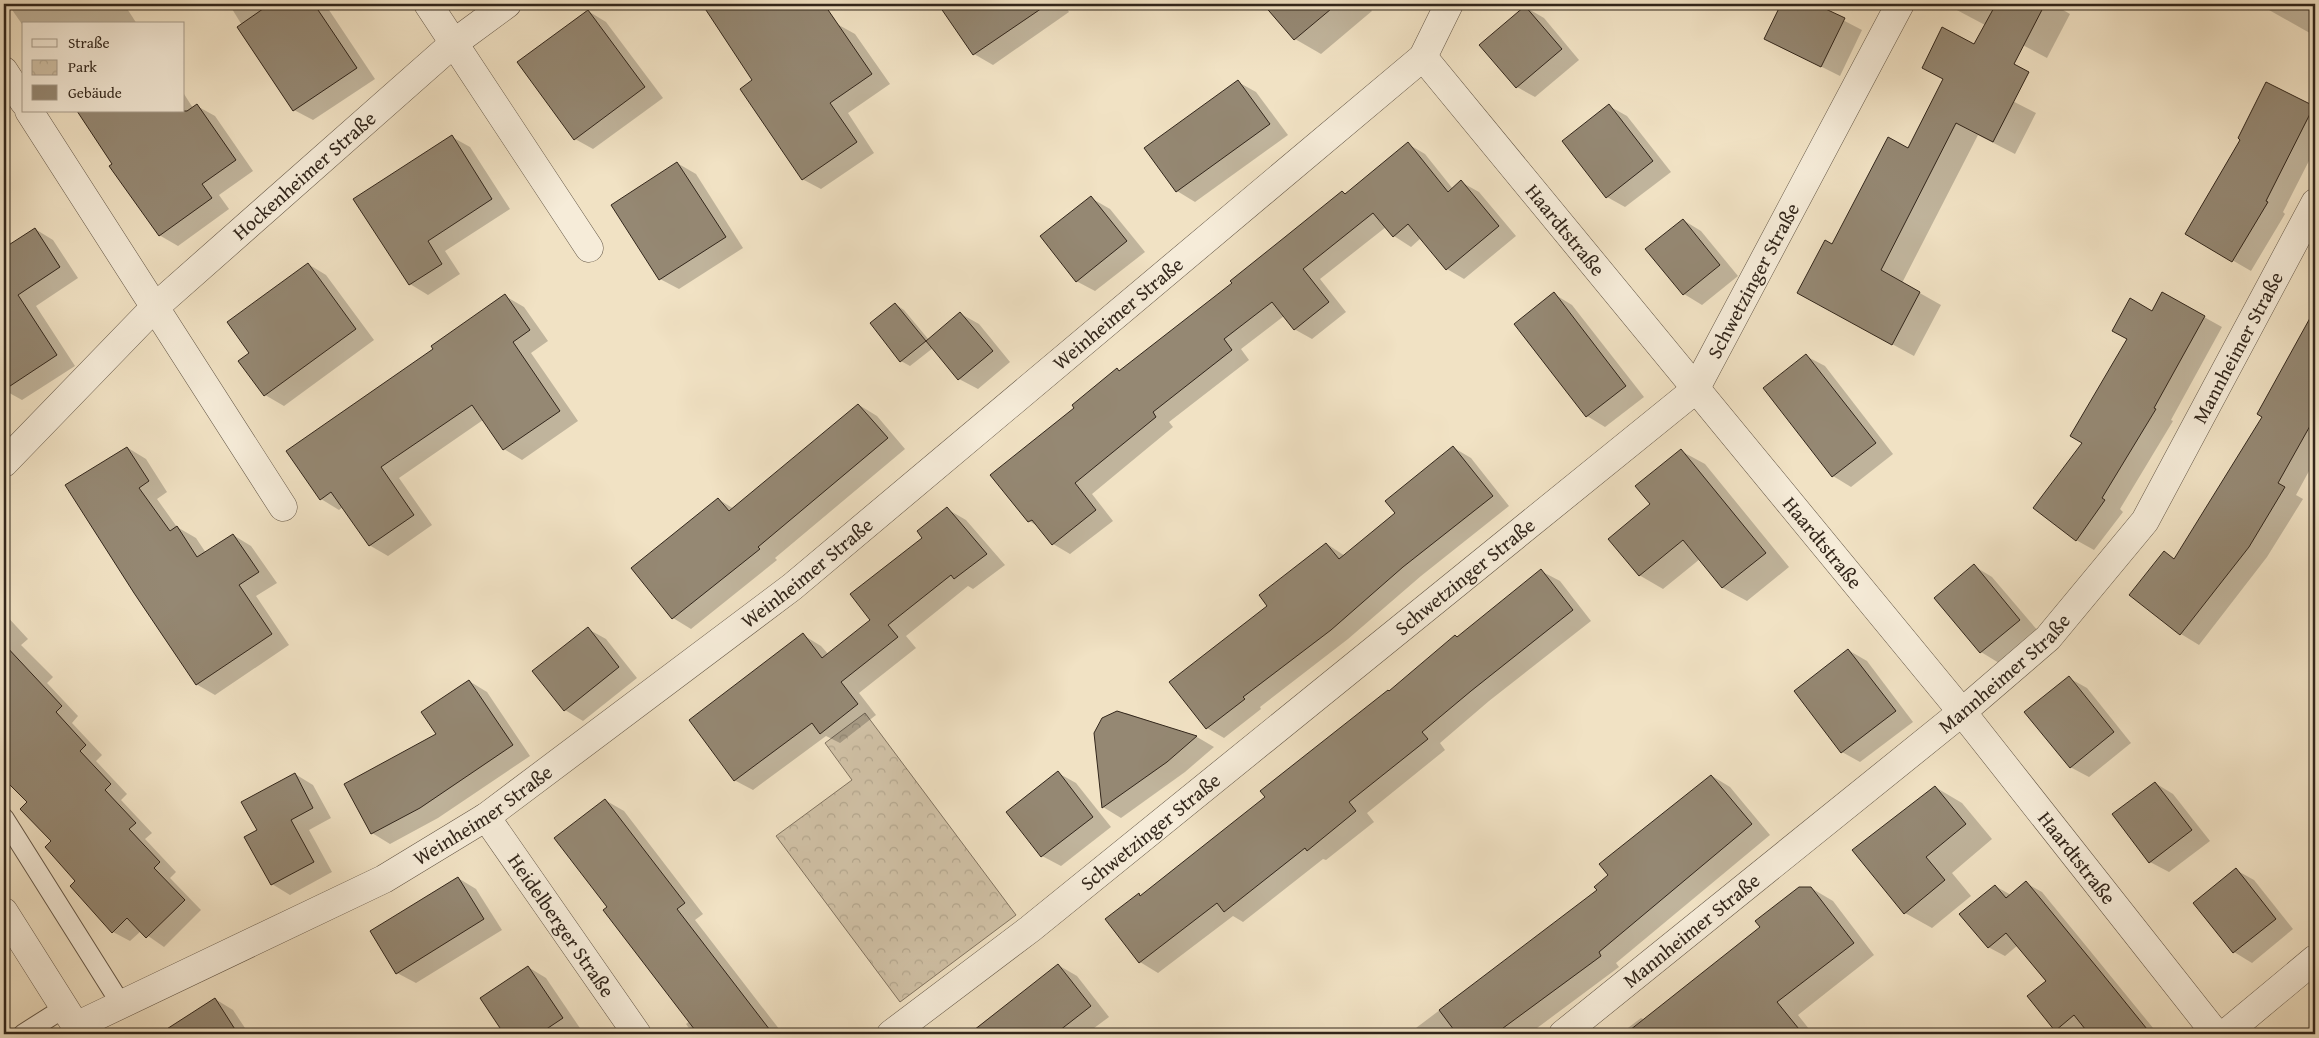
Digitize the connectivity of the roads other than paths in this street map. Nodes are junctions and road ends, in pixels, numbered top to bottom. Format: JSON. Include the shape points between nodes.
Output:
{"nodes":[{"id":1,"x":428,"y":4,"type":"edge"},
{"id":2,"x":507,"y":4,"type":"edge"},
{"id":3,"x":1449,"y":4,"type":"edge"},
{"id":4,"x":1900,"y":4,"type":"edge"},
{"id":5,"x":454,"y":43,"type":"junction"},
{"id":6,"x":1423,"y":57,"type":"junction"},
{"id":7,"x":4,"y":71,"type":"edge"},
{"id":8,"x":22,"y":99,"type":"edge"},
{"id":9,"x":30,"y":112,"type":"edge"},
{"id":10,"x":2315,"y":203,"type":"edge"},
{"id":11,"x":589,"y":248,"type":"dead end"},
{"id":12,"x":154,"y":308,"type":"junction"},
{"id":13,"x":1695,"y":390,"type":"junction"},
{"id":14,"x":4,"y":463,"type":"edge"},
{"id":15,"x":283,"y":507,"type":"dead end"},
{"id":16,"x":1962,"y":712,"type":"junction"},
{"id":17,"x":486,"y":817,"type":"junction"},
{"id":18,"x":4,"y":818,"type":"edge"},
{"id":19,"x":4,"y":912,"type":"edge"},
{"id":20,"x":2315,"y":958,"type":"edge"},
{"id":21,"x":121,"y":1004,"type":"junction"},
{"id":22,"x":74,"y":1022,"type":"edge"},
{"id":23,"x":23,"y":1034,"type":"edge"},
{"id":24,"x":637,"y":1034,"type":"edge"},
{"id":25,"x":891,"y":1034,"type":"edge"},
{"id":26,"x":1563,"y":1034,"type":"edge"},
{"id":27,"x":2216,"y":1034,"type":"edge"},
{"id":28,"x":2225,"y":1034,"type":"edge"}],
"edges":[{"from":1,"to":5,"type":"street"},
{"from":2,"to":5,"type":"street","name":"Hockenheimer Straße"},
{"from":3,"to":6,"type":"street","name":"Weinheimer Straße"},
{"from":4,"to":13,"type":"street","name":"Schwetzinger Straße"},
{"from":5,"to":11,"type":"street"},
{"from":5,"to":12,"type":"street","name":"Hockenheimer Straße"},
{"from":6,"to":13,"type":"street","name":"Haardtstraße"},
{"from":6,"to":17,"type":"street","name":"Weinheimer Straße","via":[[792,587]]},
{"from":7,"to":8,"type":"street"},
{"from":9,"to":12,"type":"street"},
{"from":10,"to":16,"type":"street","name":"Mannheimer Straße","via":[[2145,521],[2048,638]]},
{"from":12,"to":14,"type":"street","name":"Hockenheimer Straße"},
{"from":12,"to":15,"type":"street"},
{"from":13,"to":16,"type":"street","name":"Haardtstraße"},
{"from":13,"to":25,"type":"street","name":"Schwetzinger Straße","via":[[1030,929]]},
{"from":16,"to":26,"type":"street","name":"Mannheimer Straße"},
{"from":16,"to":27,"type":"street","name":"Haardtstraße"},
{"from":17,"to":21,"type":"street","name":"Weinheimer Straße","via":[[384,879]]},
{"from":17,"to":24,"type":"street","name":"Heidelberger Straße"},
{"from":18,"to":21,"type":"lane"},
{"from":19,"to":22,"type":"street"},
{"from":20,"to":28,"type":"street"},
{"from":21,"to":22,"type":"street","name":"Weinheimer Straße"},
{"from":22,"to":23,"type":"lane"}]}
